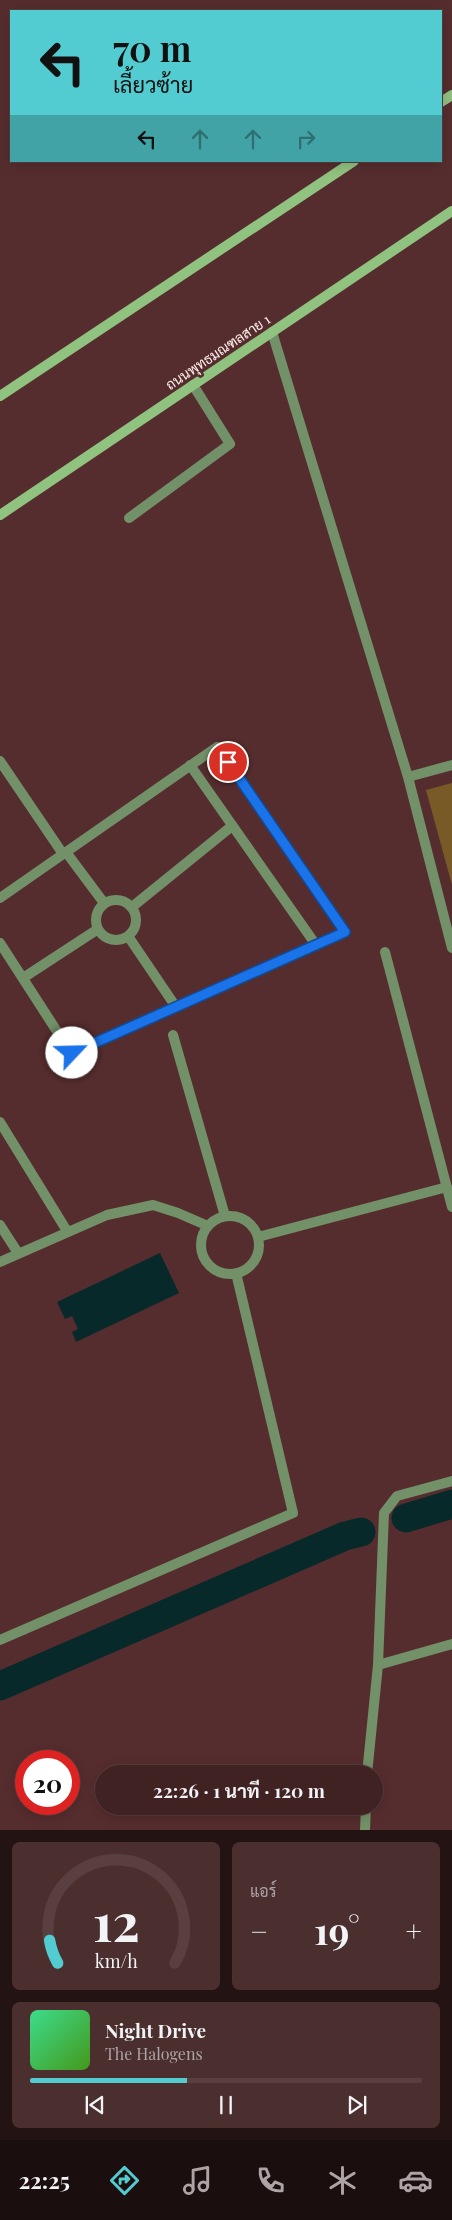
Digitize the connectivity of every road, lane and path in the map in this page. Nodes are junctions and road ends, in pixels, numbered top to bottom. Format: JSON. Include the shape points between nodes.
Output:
{"nodes":[{"id":1,"x":352,"y":162,"type":"edge"},
{"id":2,"x":452,"y":211,"type":"edge"},
{"id":3,"x":272,"y":332,"type":"junction"},
{"id":4,"x":193,"y":385,"type":"junction"},
{"id":5,"x":0,"y":396,"type":"edge"},
{"id":6,"x":0,"y":516,"type":"edge"},
{"id":7,"x":129,"y":518,"type":"dead end"},
{"id":8,"x":0,"y":761,"type":"edge"},
{"id":9,"x":190,"y":765,"type":"junction"},
{"id":10,"x":452,"y":765,"type":"edge"},
{"id":11,"x":408,"y":777,"type":"junction"},
{"id":12,"x":232,"y":826,"type":"junction"},
{"id":13,"x":64,"y":853,"type":"junction"},
{"id":14,"x":0,"y":898,"type":"edge"},
{"id":15,"x":104,"y":903,"type":"junction"},
{"id":16,"x":132,"y":907,"type":"junction"},
{"id":17,"x":98,"y":929,"type":"junction"},
{"id":18,"x":128,"y":936,"type":"junction"},
{"id":19,"x":0,"y":943,"type":"edge"},
{"id":20,"x":316,"y":945,"type":"junction"},
{"id":21,"x":452,"y":948,"type":"edge"},
{"id":22,"x":385,"y":952,"type":"dead end"},
{"id":23,"x":23,"y":978,"type":"junction"},
{"id":24,"x":176,"y":1006,"type":"junction"},
{"id":25,"x":173,"y":1035,"type":"dead end"},
{"id":26,"x":0,"y":1122,"type":"edge"},
{"id":27,"x":447,"y":1188,"type":"junction"},
{"id":28,"x":452,"y":1207,"type":"edge"},
{"id":29,"x":225,"y":1216,"type":"junction"},
{"id":30,"x":0,"y":1225,"type":"edge"},
{"id":31,"x":208,"y":1226,"type":"junction"},
{"id":32,"x":67,"y":1231,"type":"junction"},
{"id":33,"x":258,"y":1237,"type":"junction"},
{"id":34,"x":18,"y":1253,"type":"junction"},
{"id":35,"x":0,"y":1262,"type":"edge"},
{"id":36,"x":236,"y":1274,"type":"junction"},
{"id":37,"x":452,"y":1481,"type":"edge"},
{"id":38,"x":0,"y":1640,"type":"edge"},
{"id":39,"x":452,"y":1644,"type":"edge"},
{"id":40,"x":378,"y":1665,"type":"junction"},
{"id":41,"x":368,"y":1765,"type":"edge"},
{"id":42,"x":366,"y":1815,"type":"edge"},
{"id":43,"x":365,"y":1830,"type":"edge"}],
"edges":[{"from":1,"to":5,"type":"main road"},
{"from":2,"to":3,"type":"main road","name":"ถนนพุทธมณฑลสาย 1"},
{"from":3,"to":4,"type":"main road","name":"ถนนพุทธมณฑลสาย 1"},
{"from":3,"to":11,"type":"street"},
{"from":4,"to":6,"type":"main road","name":"ถนนพุทธมณฑลสาย 1"},
{"from":4,"to":7,"type":"street","via":[[230,444]]},
{"from":8,"to":13,"type":"street"},
{"from":9,"to":12,"type":"street"},
{"from":9,"to":13,"type":"street"},
{"from":9,"to":20,"type":"street","via":[[217,746],[345,932]]},
{"from":10,"to":11,"type":"street"},
{"from":11,"to":21,"type":"street"},
{"from":12,"to":16,"type":"street"},
{"from":12,"to":20,"type":"street"},
{"from":13,"to":14,"type":"street"},
{"from":13,"to":15,"type":"street"},
{"from":15,"to":16,"type":"street","via":[[118,899]]},
{"from":15,"to":17,"type":"street","via":[[95,920]]},
{"from":16,"to":18,"type":"street","via":[[136,923]]},
{"from":17,"to":18,"type":"street","via":[[111,940],[118,941]]},
{"from":17,"to":23,"type":"street"},
{"from":18,"to":24,"type":"street"},
{"from":19,"to":23,"type":"street"},
{"from":20,"to":24,"type":"street"},
{"from":22,"to":27,"type":"street"},
{"from":23,"to":24,"type":"street","via":[[72,1053]]},
{"from":25,"to":29,"type":"street"},
{"from":26,"to":32,"type":"street"},
{"from":27,"to":28,"type":"street"},
{"from":27,"to":33,"type":"street"},
{"from":29,"to":31,"type":"street"},
{"from":29,"to":33,"type":"street","via":[[244,1219],[252,1225]]},
{"from":30,"to":34,"type":"street"},
{"from":31,"to":32,"type":"street","via":[[153,1205],[107,1214]]},
{"from":31,"to":36,"type":"street","via":[[202,1242],[205,1259],[218,1271]]},
{"from":32,"to":34,"type":"street"},
{"from":33,"to":36,"type":"street","via":[[256,1258],[251,1266]]},
{"from":34,"to":35,"type":"street"},
{"from":36,"to":38,"type":"street","via":[[293,1513]]},
{"from":37,"to":40,"type":"street","via":[[397,1496],[384,1513]]},
{"from":39,"to":40,"type":"street"},
{"from":40,"to":41,"type":"street"},
{"from":42,"to":43,"type":"street"}]}
